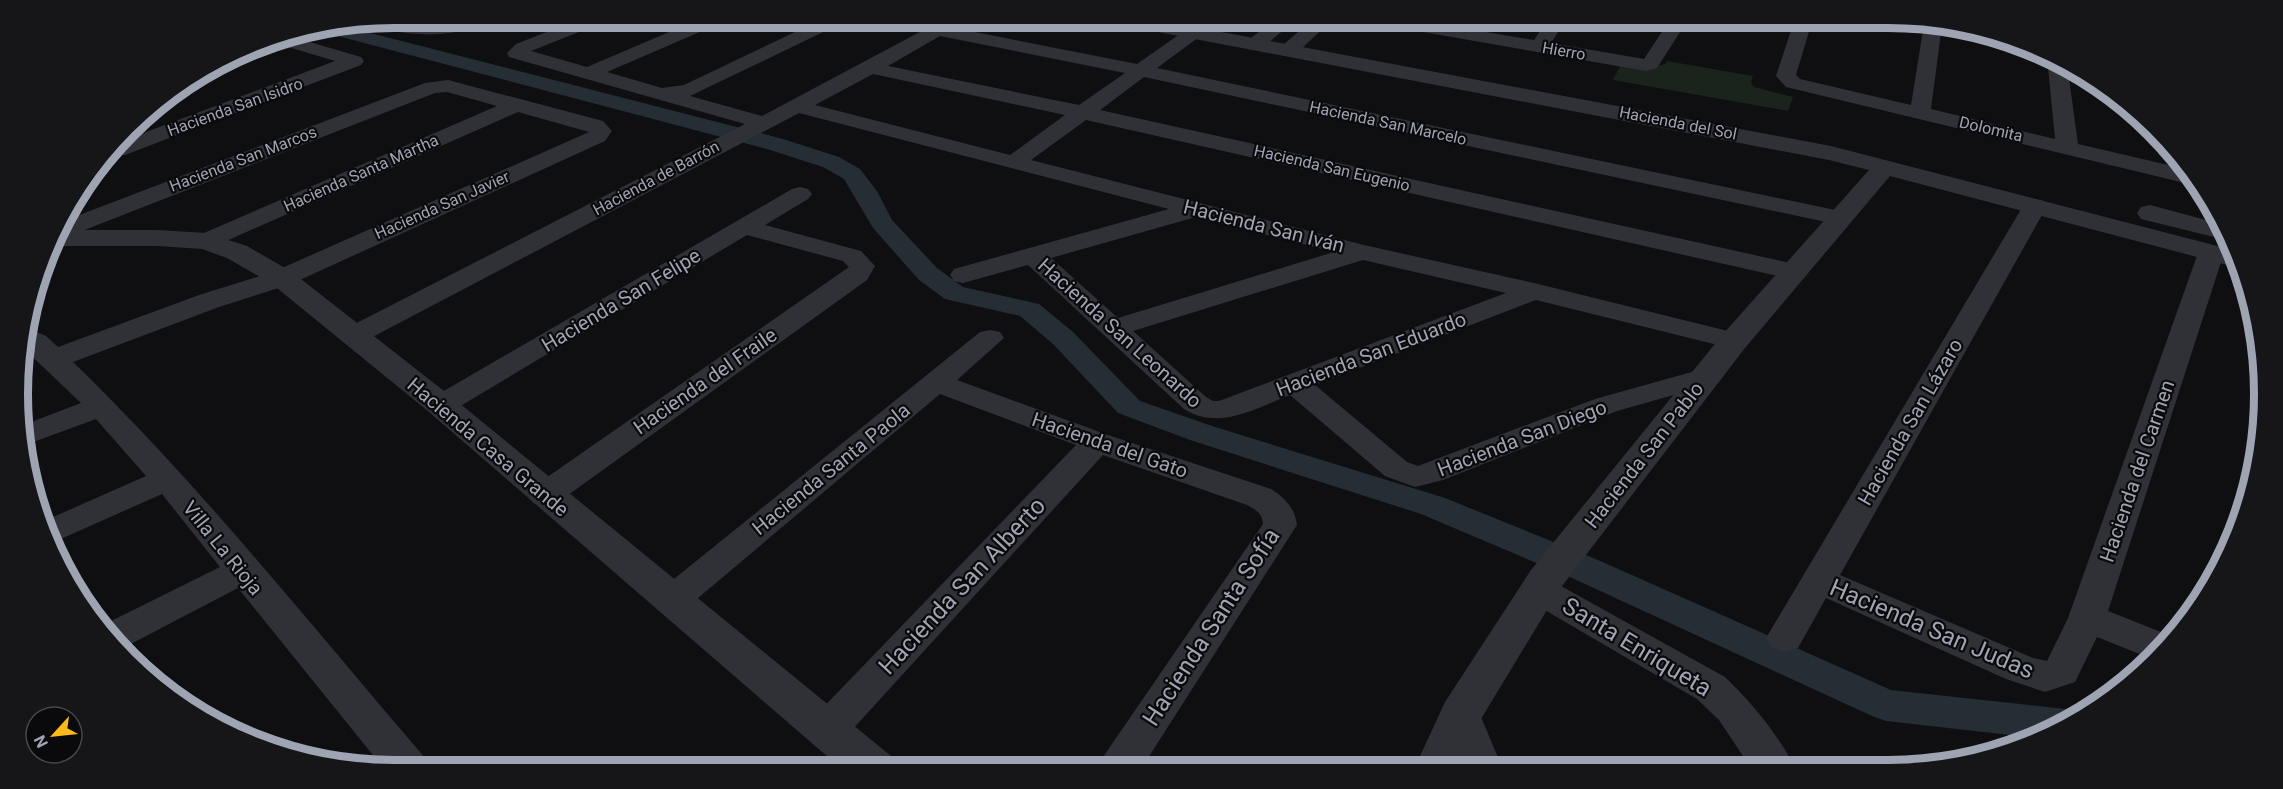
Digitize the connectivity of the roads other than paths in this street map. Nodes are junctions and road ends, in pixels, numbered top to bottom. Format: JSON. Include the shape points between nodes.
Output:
{"nodes":[{"id":1,"x":411,"y":28,"type":"edge"},
{"id":2,"x":450,"y":28,"type":"edge"},
{"id":3,"x":573,"y":28,"type":"edge"},
{"id":4,"x":694,"y":28,"type":"edge"},
{"id":5,"x":817,"y":28,"type":"edge"},
{"id":6,"x":940,"y":28,"type":"edge"},
{"id":7,"x":1196,"y":28,"type":"edge"},
{"id":8,"x":1236,"y":28,"type":"edge"},
{"id":9,"x":1314,"y":28,"type":"edge"},
{"id":10,"x":1430,"y":28,"type":"edge"},
{"id":11,"x":1551,"y":28,"type":"edge"},
{"id":12,"x":1673,"y":28,"type":"edge"},
{"id":13,"x":1801,"y":28,"type":"edge"},
{"id":14,"x":936,"y":30,"type":"junction"},
{"id":15,"x":1272,"y":31,"type":"edge"},
{"id":16,"x":1933,"y":32,"type":"edge"},
{"id":17,"x":295,"y":43,"type":"edge"},
{"id":18,"x":1297,"y":43,"type":"junction"},
{"id":19,"x":1539,"y":47,"type":"junction"},
{"id":20,"x":870,"y":68,"type":"junction"},
{"id":21,"x":1143,"y":71,"type":"junction"},
{"id":22,"x":2058,"y":71,"type":"edge"},
{"id":23,"x":589,"y":73,"type":"junction"},
{"id":24,"x":669,"y":94,"type":"junction"},
{"id":25,"x":516,"y":105,"type":"junction"},
{"id":26,"x":795,"y":106,"type":"junction"},
{"id":27,"x":1920,"y":112,"type":"junction"},
{"id":28,"x":1085,"y":113,"type":"junction"},
{"id":29,"x":1769,"y":119,"type":"dead end"},
{"id":30,"x":757,"y":125,"type":"junction"},
{"id":31,"x":125,"y":147,"type":"edge"},
{"id":32,"x":2067,"y":147,"type":"junction"},
{"id":33,"x":1888,"y":152,"type":"junction"},
{"id":34,"x":1014,"y":162,"type":"junction"},
{"id":35,"x":2181,"y":175,"type":"edge"},
{"id":36,"x":800,"y":194,"type":"dead end"},
{"id":37,"x":2035,"y":206,"type":"junction"},
{"id":38,"x":1197,"y":209,"type":"junction"},
{"id":39,"x":2133,"y":209,"type":"dead end"},
{"id":40,"x":1840,"y":218,"type":"junction"},
{"id":41,"x":745,"y":226,"type":"junction"},
{"id":42,"x":69,"y":228,"type":"edge"},
{"id":43,"x":64,"y":238,"type":"edge"},
{"id":44,"x":206,"y":241,"type":"junction"},
{"id":45,"x":2222,"y":248,"type":"edge"},
{"id":46,"x":1362,"y":252,"type":"junction"},
{"id":47,"x":1034,"y":256,"type":"junction"},
{"id":48,"x":1794,"y":272,"type":"junction"},
{"id":49,"x":963,"y":275,"type":"dead end"},
{"id":50,"x":282,"y":278,"type":"junction"},
{"id":51,"x":1534,"y":291,"type":"junction"},
{"id":52,"x":1114,"y":328,"type":"junction"},
{"id":53,"x":353,"y":336,"type":"junction"},
{"id":54,"x":990,"y":338,"type":"dead end"},
{"id":55,"x":1734,"y":341,"type":"junction"},
{"id":56,"x":34,"y":346,"type":"edge"},
{"id":57,"x":1706,"y":377,"type":"junction"},
{"id":58,"x":937,"y":383,"type":"junction"},
{"id":59,"x":1295,"y":384,"type":"junction"},
{"id":60,"x":441,"y":405,"type":"junction"},
{"id":61,"x":101,"y":406,"type":"junction"},
{"id":62,"x":1206,"y":410,"type":"joint"},
{"id":63,"x":31,"y":433,"type":"edge"},
{"id":64,"x":1097,"y":442,"type":"junction"},
{"id":65,"x":167,"y":479,"type":"junction"},
{"id":66,"x":545,"y":495,"type":"junction"},
{"id":67,"x":1280,"y":514,"type":"joint"},
{"id":68,"x":54,"y":530,"type":"edge"},
{"id":69,"x":242,"y":571,"type":"junction"},
{"id":70,"x":1818,"y":580,"type":"junction"},
{"id":71,"x":1542,"y":585,"type":"junction"},
{"id":72,"x":672,"y":600,"type":"junction"},
{"id":73,"x":2087,"y":618,"type":"junction"},
{"id":74,"x":118,"y":634,"type":"edge"},
{"id":75,"x":1785,"y":638,"type":"dead end"},
{"id":76,"x":2155,"y":645,"type":"edge"},
{"id":77,"x":2045,"y":677,"type":"joint"},
{"id":78,"x":1461,"y":714,"type":"junction"},
{"id":79,"x":827,"y":730,"type":"junction"},
{"id":80,"x":402,"y":760,"type":"edge"},
{"id":81,"x":863,"y":760,"type":"edge"},
{"id":82,"x":1126,"y":760,"type":"edge"},
{"id":83,"x":1441,"y":760,"type":"edge"},
{"id":84,"x":1479,"y":760,"type":"edge"},
{"id":85,"x":1768,"y":760,"type":"edge"}],
"edges":[{"from":1,"to":2,"type":"street","via":[[428,32]]},
{"from":3,"to":23,"type":"street","via":[[516,54]]},
{"from":4,"to":23,"type":"street"},
{"from":5,"to":24,"type":"street","via":[[689,90]]},
{"from":6,"to":14,"type":"street","name":"Hacienda de Barrón"},
{"from":7,"to":21,"type":"street"},
{"from":8,"to":15,"type":"street","name":"Hacienda del Sol"},
{"from":9,"to":18,"type":"street"},
{"from":10,"to":19,"type":"street","name":"Hierro"},
{"from":11,"to":19,"type":"street"},
{"from":12,"to":19,"type":"street","name":"Hierro","via":[[1650,64]]},
{"from":13,"to":27,"type":"street","name":"Dolomita","via":[[1786,76],[1793,83]]},
{"from":14,"to":20,"type":"street","name":"Hacienda de Barrón"},
{"from":14,"to":21,"type":"street","name":"Hacienda San Marcelo"},
{"from":15,"to":18,"type":"street","name":"Hacienda del Sol"},
{"from":16,"to":27,"type":"street"},
{"from":17,"to":31,"type":"street","name":"Hacienda San Isidro","via":[[353,63]]},
{"from":18,"to":29,"type":"street","name":"Hacienda del Sol"},
{"from":18,"to":33,"type":"street","name":"Hacienda del Sol","via":[[1831,153]]},
{"from":20,"to":26,"type":"street","name":"Hacienda de Barrón"},
{"from":20,"to":28,"type":"street","name":"Hacienda San Eugenio"},
{"from":21,"to":28,"type":"street"},
{"from":21,"to":40,"type":"street","name":"Hacienda San Marcelo"},
{"from":22,"to":32,"type":"street"},
{"from":23,"to":24,"type":"street"},
{"from":24,"to":30,"type":"street"},
{"from":25,"to":42,"type":"street","name":"Hacienda San Marcos","via":[[448,86],[432,87]]},
{"from":25,"to":44,"type":"street","name":"Hacienda Santa Martha"},
{"from":25,"to":50,"type":"street","name":"Hacienda San Javier","via":[[602,131]]},
{"from":26,"to":30,"type":"street","name":"Hacienda de Barrón"},
{"from":26,"to":34,"type":"street","name":"Hacienda San Iván"},
{"from":27,"to":32,"type":"street","name":"Dolomita"},
{"from":28,"to":34,"type":"street"},
{"from":28,"to":48,"type":"street","name":"Hacienda San Eugenio"},
{"from":30,"to":53,"type":"street","name":"Hacienda de Barrón"},
{"from":32,"to":35,"type":"street","name":"Dolomita"},
{"from":33,"to":37,"type":"street","name":"Hacienda del Sol"},
{"from":33,"to":40,"type":"street","name":"Hacienda San Pablo"},
{"from":34,"to":38,"type":"street","name":"Hacienda San Iván"},
{"from":36,"to":41,"type":"street","name":"Hacienda San Felipe"},
{"from":37,"to":45,"type":"street","name":"Hacienda del Sol"},
{"from":37,"to":70,"type":"street","name":"Hacienda San Lázaro"},
{"from":38,"to":46,"type":"street","name":"Hacienda San Iván"},
{"from":38,"to":47,"type":"street"},
{"from":39,"to":45,"type":"street"},
{"from":40,"to":48,"type":"street","name":"Hacienda San Pablo"},
{"from":41,"to":60,"type":"street","name":"Hacienda San Felipe"},
{"from":41,"to":66,"type":"street","name":"Hacienda del Fraile","via":[[852,256],[862,266],[858,274]]},
{"from":43,"to":44,"type":"street","name":"Hacienda Casa Grande"},
{"from":44,"to":50,"type":"street","name":"Hacienda Casa Grande","via":[[237,252]]},
{"from":45,"to":73,"type":"street","name":"Hacienda del Carmen"},
{"from":46,"to":51,"type":"street","name":"Hacienda San Iván"},
{"from":46,"to":52,"type":"street"},
{"from":47,"to":49,"type":"street"},
{"from":47,"to":52,"type":"street","name":"Hacienda San Leonardo"},
{"from":48,"to":55,"type":"street","name":"Hacienda San Pablo"},
{"from":50,"to":53,"type":"street","name":"Hacienda Casa Grande"},
{"from":50,"to":56,"type":"street","name":"Hacienda San Javier"},
{"from":51,"to":55,"type":"street","name":"Hacienda San Iván"},
{"from":51,"to":59,"type":"street","name":"Hacienda San Eduardo"},
{"from":52,"to":62,"type":"street","name":"Hacienda San Leonardo"},
{"from":53,"to":60,"type":"street","name":"Hacienda Casa Grande"},
{"from":54,"to":58,"type":"street","name":"Hacienda Santa Paola"},
{"from":55,"to":57,"type":"street","name":"Hacienda San Pablo"},
{"from":56,"to":61,"type":"street","name":"Villa La Rioja"},
{"from":57,"to":59,"type":"street","name":"Hacienda San Diego","via":[[1606,405],[1415,477],[1396,469]]},
{"from":57,"to":71,"type":"street","name":"Hacienda San Pablo"},
{"from":58,"to":64,"type":"street","name":"Hacienda del Gato"},
{"from":58,"to":72,"type":"street","name":"Hacienda Santa Paola"},
{"from":59,"to":62,"type":"street","name":"Hacienda San Eduardo","via":[[1223,410]]},
{"from":60,"to":66,"type":"street","name":"Hacienda Casa Grande"},
{"from":61,"to":63,"type":"street"},
{"from":61,"to":65,"type":"street","name":"Villa La Rioja"},
{"from":64,"to":67,"type":"street","name":"Hacienda del Gato","via":[[1259,497]]},
{"from":64,"to":79,"type":"street","name":"Hacienda San Alberto"},
{"from":65,"to":68,"type":"street"},
{"from":65,"to":69,"type":"street","name":"Villa La Rioja"},
{"from":66,"to":72,"type":"street","name":"Hacienda Casa Grande"},
{"from":67,"to":82,"type":"street","name":"Hacienda Santa Sofía","via":[[1280,525]]},
{"from":69,"to":74,"type":"street"},
{"from":69,"to":80,"type":"street","name":"Villa La Rioja"},
{"from":70,"to":75,"type":"street","name":"Hacienda San Lázaro"},
{"from":70,"to":77,"type":"street","name":"Hacienda San Judas"},
{"from":71,"to":78,"type":"street","name":"Hacienda San Pablo"},
{"from":71,"to":85,"type":"street","name":"Santa Enriqueta","via":[[1711,688],[1733,709]]},
{"from":72,"to":79,"type":"street","name":"Hacienda Casa Grande"},
{"from":73,"to":76,"type":"street"},
{"from":73,"to":77,"type":"street","name":"Hacienda del Carmen","via":[[2061,670]]},
{"from":78,"to":83,"type":"street","name":"Hacienda San Pablo"},
{"from":78,"to":84,"type":"street"},
{"from":79,"to":81,"type":"street","name":"Hacienda Casa Grande"}]}
